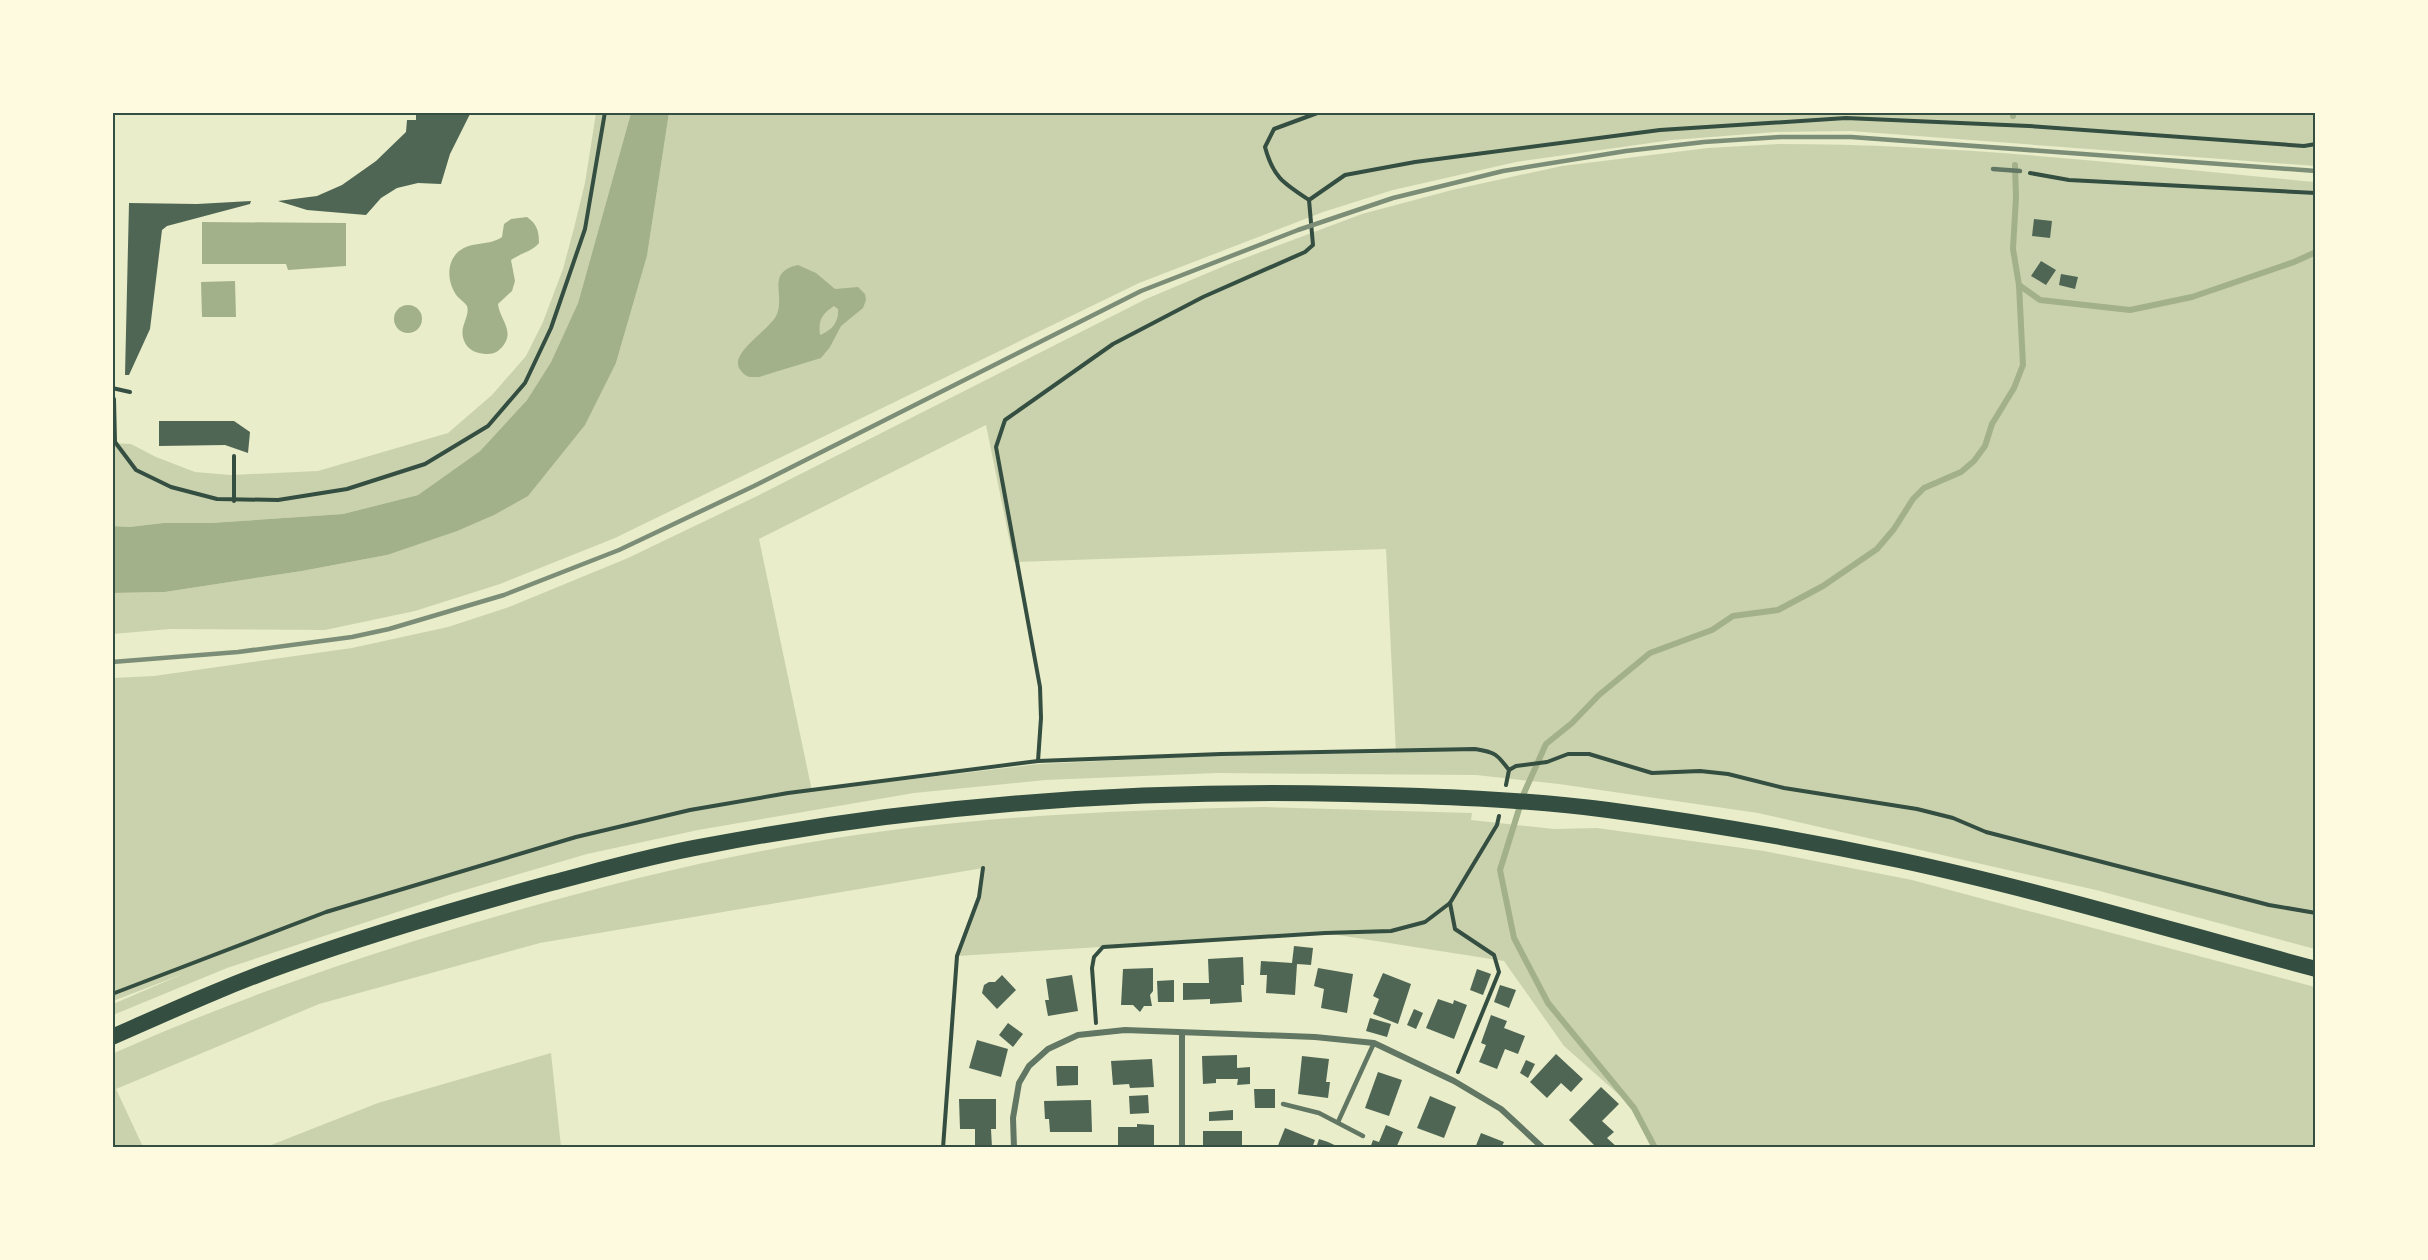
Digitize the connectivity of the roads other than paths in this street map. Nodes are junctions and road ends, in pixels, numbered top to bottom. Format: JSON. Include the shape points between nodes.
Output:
{"nodes":[{"id":1,"x":1993,"y":170,"type":"dead end"},
{"id":2,"x":2020,"y":171,"type":"road end"},
{"id":3,"x":2316,"y":969,"type":"edge"},
{"id":4,"x":1182,"y":1034,"type":"junction"},
{"id":5,"x":112,"y":1037,"type":"edge"},
{"id":6,"x":1374,"y":1043,"type":"junction"},
{"id":7,"x":1283,"y":1104,"type":"dead end"},
{"id":8,"x":1338,"y":1122,"type":"junction"},
{"id":9,"x":1364,"y":1136,"type":"dead end"},
{"id":10,"x":1014,"y":1148,"type":"edge"},
{"id":11,"x":1182,"y":1148,"type":"edge"},
{"id":12,"x":1543,"y":1148,"type":"edge"}],
"edges":[{"from":1,"to":2,"type":"lane"},
{"from":3,"to":5,"type":"highway","via":[[1899,860],[1711,825],[1473,797],[1138,794],[908,813],[700,846],[382,932],[287,964]]},
{"from":4,"to":6,"type":"street","via":[[1315,1037]]},
{"from":4,"to":10,"type":"street","via":[[1125,1030],[1077,1035],[1048,1049],[1029,1066],[1019,1083],[1013,1118]]},
{"from":4,"to":11,"type":"street"},
{"from":6,"to":8,"type":"lane"},
{"from":6,"to":12,"type":"street","via":[[1454,1081],[1501,1109]]},
{"from":7,"to":8,"type":"lane"},
{"from":8,"to":9,"type":"lane"}]}
